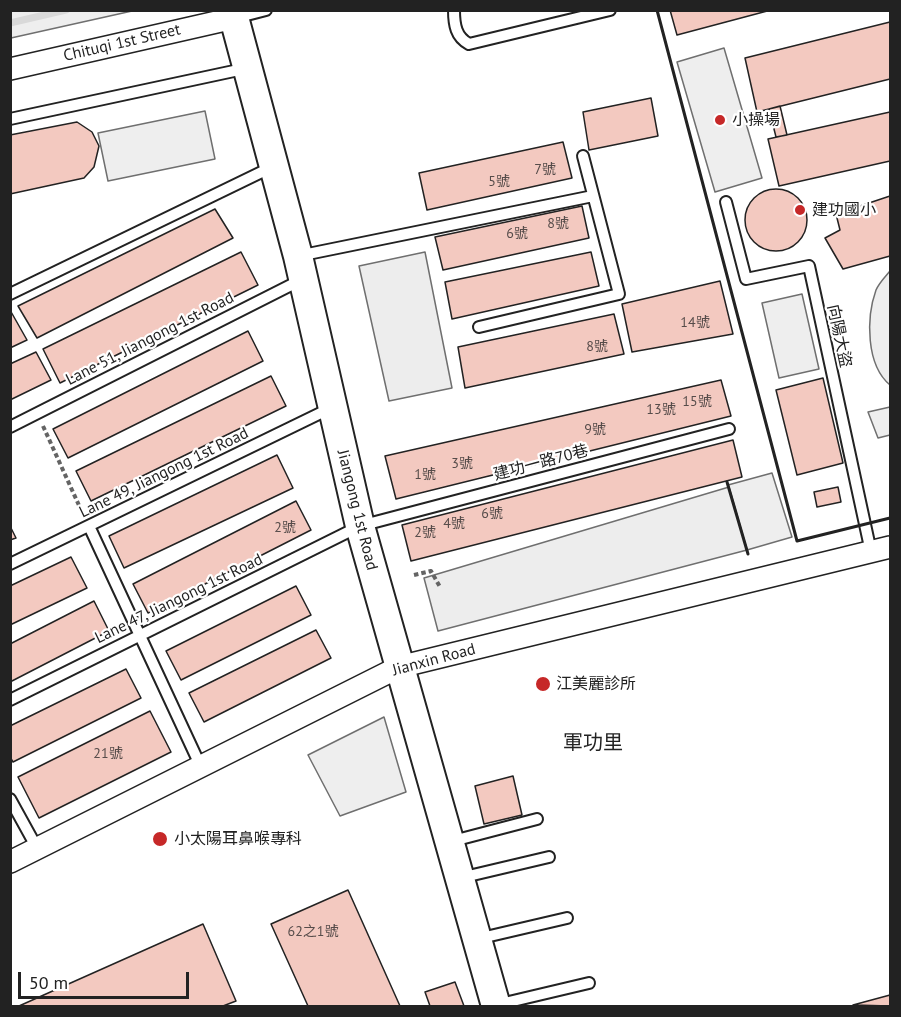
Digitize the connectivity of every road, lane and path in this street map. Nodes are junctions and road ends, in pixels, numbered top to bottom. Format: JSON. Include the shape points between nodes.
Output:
{"nodes":[{"id":1,"x":266,"y":10,"type":"edge"},
{"id":2,"x":454,"y":10,"type":"edge"},
{"id":3,"x":610,"y":10,"type":"edge"},
{"id":4,"x":233,"y":14,"type":"edge"},
{"id":5,"x":248,"y":68,"type":"junction"},
{"id":6,"x":10,"y":69,"type":"edge"},
{"id":7,"x":10,"y":119,"type":"edge"},
{"id":8,"x":583,"y":156,"type":"dead end"},
{"id":9,"x":274,"y":166,"type":"junction"},
{"id":10,"x":593,"y":196,"type":"junction"},
{"id":11,"x":726,"y":202,"type":"dead end"},
{"id":12,"x":301,"y":268,"type":"junction"},
{"id":13,"x":10,"y":294,"type":"edge"},
{"id":14,"x":479,"y":327,"type":"dead end"},
{"id":15,"x":332,"y":408,"type":"junction"},
{"id":16,"x":37,"y":413,"type":"junction"},
{"id":17,"x":10,"y":427,"type":"edge"},
{"id":18,"x":729,"y":429,"type":"dead end"},
{"id":19,"x":89,"y":526,"type":"junction"},
{"id":20,"x":360,"y":526,"type":"junction"},
{"id":21,"x":881,"y":549,"type":"edge"},
{"id":22,"x":10,"y":564,"type":"edge"},
{"id":23,"x":414,"y":575,"type":"dead end"},
{"id":24,"x":440,"y":587,"type":"dead end"},
{"id":25,"x":140,"y":635,"type":"junction"},
{"id":26,"x":399,"y":667,"type":"junction"},
{"id":27,"x":10,"y":700,"type":"edge"},
{"id":28,"x":201,"y":767,"type":"junction"},
{"id":29,"x":10,"y":799,"type":"edge"},
{"id":30,"x":537,"y":819,"type":"dead end"},
{"id":31,"x":449,"y":842,"type":"junction"},
{"id":32,"x":37,"y":848,"type":"junction"},
{"id":33,"x":549,"y":857,"type":"dead end"},
{"id":34,"x":10,"y":862,"type":"edge"},
{"id":35,"x":460,"y":879,"type":"junction"},
{"id":36,"x":567,"y":918,"type":"dead end"},
{"id":37,"x":477,"y":939,"type":"junction"},
{"id":38,"x":589,"y":983,"type":"dead end"},
{"id":39,"x":496,"y":1006,"type":"edge"}],
"edges":[{"from":1,"to":4,"type":"lane"},
{"from":2,"to":3,"type":"lane","via":[[454,24],[461,39],[469,44]]},
{"from":4,"to":5,"type":"street","name":"Jiangong 1st Road"},
{"from":4,"to":6,"type":"street","name":"Chituqi 1st Street"},
{"from":5,"to":7,"type":"lane"},
{"from":5,"to":9,"type":"street","name":"Jiangong 1st Road"},
{"from":8,"to":10,"type":"lane"},
{"from":9,"to":12,"type":"street","name":"Jiangong 1st Road"},
{"from":9,"to":13,"type":"lane"},
{"from":10,"to":12,"type":"lane","name":"Lane 51, Jiangong 1st Road"},
{"from":10,"to":14,"type":"lane","via":[[619,294]]},
{"from":11,"to":21,"type":"lane","name":"向陽大盜","via":[[746,279],[809,266]]},
{"from":12,"to":15,"type":"street","name":"Jiangong 1st Road"},
{"from":12,"to":16,"type":"lane","name":"Lane 51, Jiangong 1st Road"},
{"from":15,"to":19,"type":"lane","name":"Lane 49, Jiangong 1st Road"},
{"from":15,"to":20,"type":"street","name":"Jiangong 1st Road"},
{"from":16,"to":17,"type":"lane","name":"Lane 51, Jiangong 1st Road"},
{"from":16,"to":19,"type":"path"},
{"from":18,"to":20,"type":"lane","name":"建功一路70巷"},
{"from":19,"to":22,"type":"lane","name":"Lane 49, Jiangong 1st Road"},
{"from":19,"to":25,"type":"lane"},
{"from":20,"to":25,"type":"lane","name":"Lane 47, Jiangong 1st Road"},
{"from":20,"to":26,"type":"street","name":"Jiangong 1st Road"},
{"from":21,"to":26,"type":"street","name":"Jianxin Road"},
{"from":23,"to":24,"type":"path","via":[[431,571]]},
{"from":25,"to":27,"type":"lane","name":"Lane 47, Jiangong 1st Road"},
{"from":25,"to":28,"type":"lane"},
{"from":26,"to":28,"type":"street","name":"Jianxin Road"},
{"from":26,"to":31,"type":"street","name":"Jiangong 1st Road"},
{"from":28,"to":32,"type":"street","name":"Jianxin Road"},
{"from":29,"to":32,"type":"lane"},
{"from":30,"to":31,"type":"lane"},
{"from":31,"to":35,"type":"street","name":"Jiangong 1st Road"},
{"from":32,"to":34,"type":"street","name":"Jianxin Road"},
{"from":33,"to":35,"type":"lane"},
{"from":35,"to":37,"type":"street","name":"Jiangong 1st Road"},
{"from":36,"to":37,"type":"lane"},
{"from":37,"to":39,"type":"street","name":"Jiangong 1st Road"},
{"from":38,"to":39,"type":"lane"}]}
